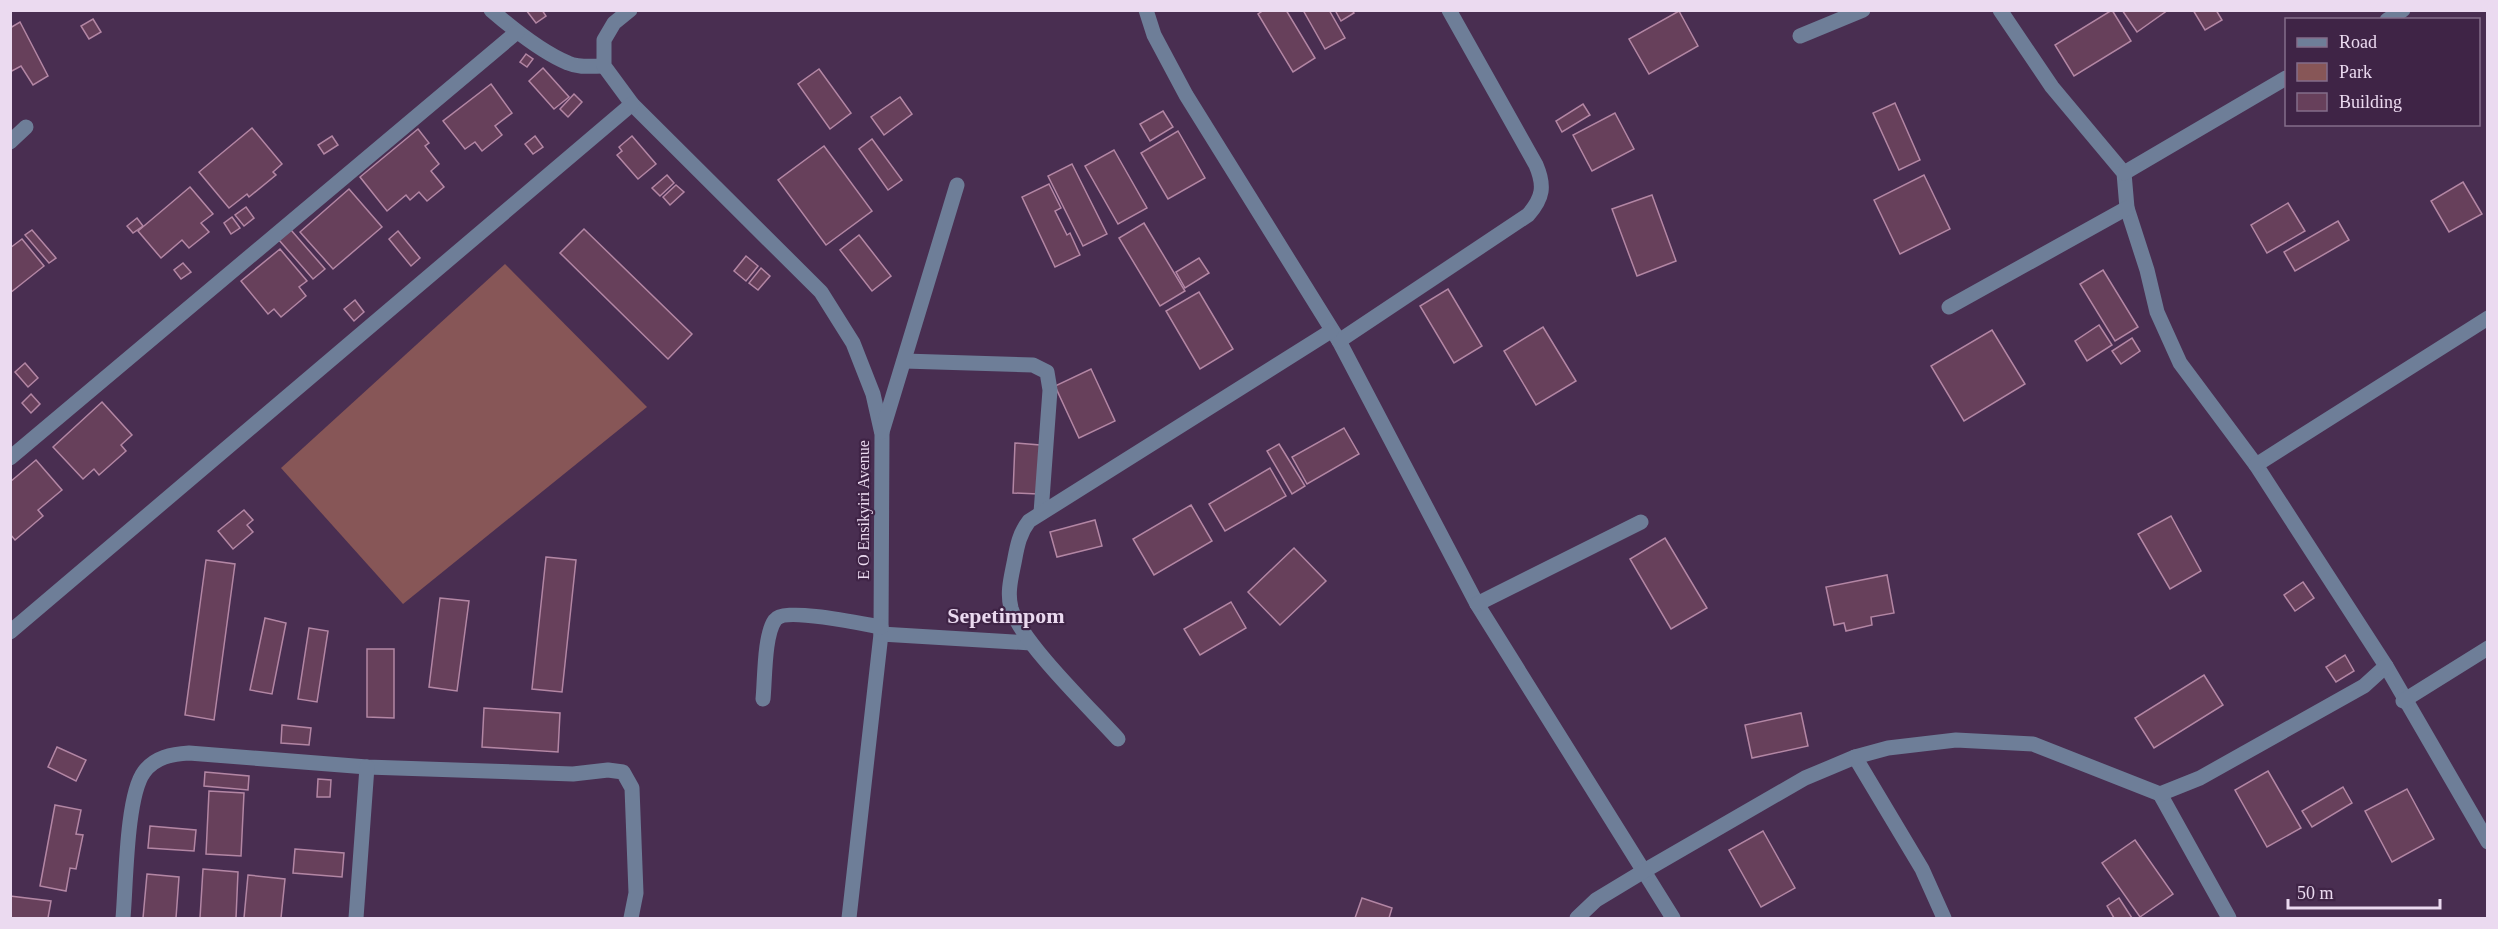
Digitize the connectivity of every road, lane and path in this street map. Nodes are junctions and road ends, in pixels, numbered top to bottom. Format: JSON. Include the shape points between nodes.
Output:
{"nodes":[{"id":1,"x":490,"y":10,"type":"edge"},
{"id":2,"x":630,"y":10,"type":"edge"},
{"id":3,"x":1146,"y":10,"type":"edge"},
{"id":4,"x":1449,"y":10,"type":"edge"},
{"id":5,"x":1863,"y":10,"type":"edge"},
{"id":6,"x":2000,"y":10,"type":"edge"},
{"id":7,"x":2403,"y":10,"type":"edge"},
{"id":8,"x":2390,"y":18,"type":"edge"},
{"id":9,"x":517,"y":32,"type":"junction"},
{"id":10,"x":1800,"y":36,"type":"dead end"},
{"id":11,"x":604,"y":66,"type":"junction"},
{"id":12,"x":2285,"y":79,"type":"edge"},
{"id":13,"x":632,"y":104,"type":"junction"},
{"id":14,"x":26,"y":128,"type":"dead end"},
{"id":15,"x":10,"y":142,"type":"edge"},
{"id":16,"x":2124,"y":173,"type":"junction"},
{"id":17,"x":957,"y":185,"type":"dead end"},
{"id":18,"x":2127,"y":208,"type":"junction"},
{"id":19,"x":1949,"y":307,"type":"dead end"},
{"id":20,"x":2487,"y":318,"type":"edge"},
{"id":21,"x":1335,"y":336,"type":"junction"},
{"id":22,"x":904,"y":361,"type":"junction"},
{"id":23,"x":882,"y":434,"type":"junction"},
{"id":24,"x":10,"y":458,"type":"edge"},
{"id":25,"x":2256,"y":465,"type":"junction"},
{"id":26,"x":1041,"y":513,"type":"junction"},
{"id":27,"x":1641,"y":522,"type":"dead end"},
{"id":28,"x":1478,"y":604,"type":"junction"},
{"id":29,"x":881,"y":631,"type":"junction"},
{"id":30,"x":10,"y":632,"type":"edge"},
{"id":31,"x":1032,"y":643,"type":"junction"},
{"id":32,"x":2487,"y":648,"type":"edge"},
{"id":33,"x":2386,"y":666,"type":"junction"},
{"id":34,"x":763,"y":699,"type":"dead end"},
{"id":35,"x":2403,"y":701,"type":"junction"},
{"id":36,"x":1118,"y":739,"type":"dead end"},
{"id":37,"x":1855,"y":757,"type":"junction"},
{"id":38,"x":367,"y":767,"type":"junction"},
{"id":39,"x":2160,"y":794,"type":"junction"},
{"id":40,"x":2487,"y":842,"type":"edge"},
{"id":41,"x":1644,"y":871,"type":"junction"},
{"id":42,"x":123,"y":918,"type":"edge"},
{"id":43,"x":356,"y":918,"type":"edge"},
{"id":44,"x":632,"y":918,"type":"edge"},
{"id":45,"x":849,"y":918,"type":"edge"},
{"id":46,"x":1577,"y":918,"type":"edge"},
{"id":47,"x":1673,"y":918,"type":"edge"},
{"id":48,"x":1944,"y":918,"type":"edge"},
{"id":49,"x":2229,"y":918,"type":"edge"}],
"edges":[{"from":1,"to":9,"type":"street"},
{"from":2,"to":11,"type":"street","via":[[614,23],[604,40]]},
{"from":3,"to":21,"type":"street","via":[[1154,35],[1186,95]]},
{"from":4,"to":21,"type":"street","via":[[1536,165],[1542,193],[1528,215]]},
{"from":5,"to":10,"type":"street"},
{"from":6,"to":16,"type":"street","via":[[2052,87]]},
{"from":7,"to":8,"type":"street"},
{"from":9,"to":11,"type":"street","via":[[567,63]]},
{"from":9,"to":24,"type":"street"},
{"from":11,"to":13,"type":"street","name":"E O Ensikyiri Avenue"},
{"from":12,"to":16,"type":"street"},
{"from":13,"to":23,"type":"street","name":"E O Ensikyiri Avenue","via":[[821,292],[853,343],[873,393]]},
{"from":13,"to":30,"type":"street"},
{"from":14,"to":15,"type":"street"},
{"from":16,"to":18,"type":"street"},
{"from":17,"to":22,"type":"street"},
{"from":18,"to":19,"type":"street"},
{"from":18,"to":25,"type":"street","via":[[2157,312],[2180,363]]},
{"from":20,"to":25,"type":"street"},
{"from":21,"to":26,"type":"street"},
{"from":21,"to":28,"type":"street"},
{"from":22,"to":23,"type":"street"},
{"from":22,"to":26,"type":"street","via":[[1033,365],[1047,372],[1050,390]]},
{"from":23,"to":29,"type":"street","name":"E O Ensikyiri Avenue"},
{"from":25,"to":33,"type":"street"},
{"from":26,"to":31,"type":"street","via":[[1029,521],[1019,537],[1009,591],[1017,622]]},
{"from":27,"to":28,"type":"street"},
{"from":28,"to":41,"type":"street"},
{"from":29,"to":31,"type":"street"},
{"from":29,"to":34,"type":"street","via":[[783,614],[770,632]]},
{"from":29,"to":45,"type":"street","name":"E O Ensikyiri Avenue"},
{"from":31,"to":36,"type":"street"},
{"from":32,"to":35,"type":"street"},
{"from":33,"to":35,"type":"street"},
{"from":33,"to":39,"type":"street","via":[[2364,686],[2200,778]]},
{"from":35,"to":40,"type":"street"},
{"from":37,"to":39,"type":"street","via":[[1888,748],[1956,740],[2033,744]]},
{"from":37,"to":41,"type":"street","via":[[1805,778]]},
{"from":37,"to":48,"type":"street","via":[[1922,869]]},
{"from":38,"to":42,"type":"street","via":[[189,753],[159,759],[144,772],[134,791]]},
{"from":38,"to":43,"type":"street"},
{"from":38,"to":44,"type":"street","via":[[623,772],[632,788],[636,893]]},
{"from":39,"to":49,"type":"street"},
{"from":41,"to":46,"type":"street","via":[[1596,900]]},
{"from":41,"to":47,"type":"street"}]}
